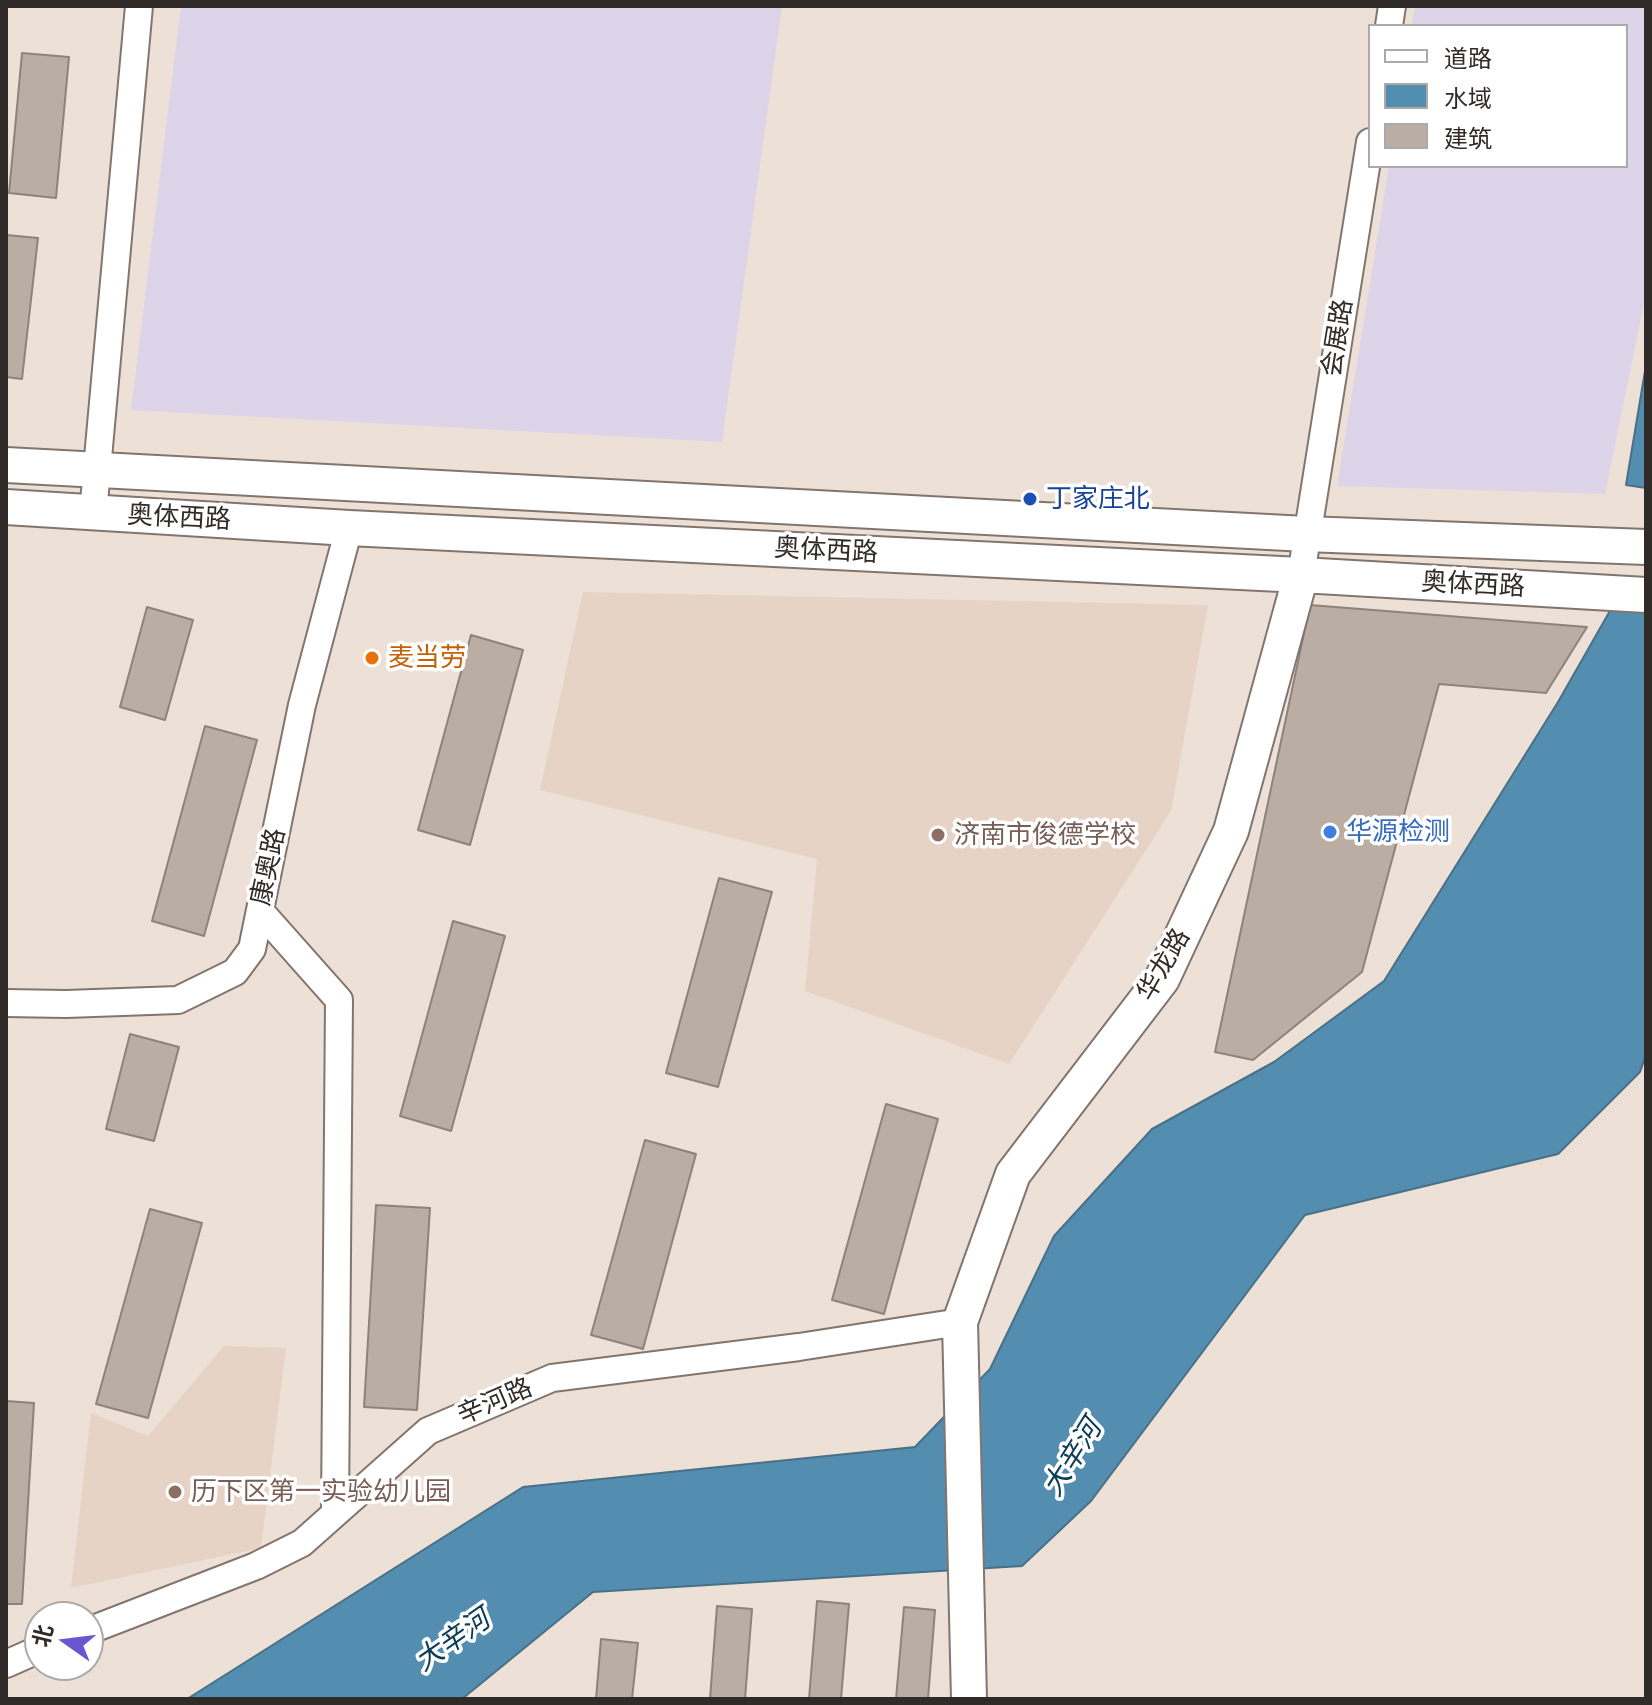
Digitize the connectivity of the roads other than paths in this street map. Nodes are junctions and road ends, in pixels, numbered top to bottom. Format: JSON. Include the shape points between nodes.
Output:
{"nodes":[{"id":1,"x":139,"y":6,"type":"edge"},
{"id":2,"x":1368,"y":154,"type":"edge"},
{"id":3,"x":6,"y":465,"type":"edge"},
{"id":4,"x":96,"y":471,"type":"junction"},
{"id":5,"x":6,"y":507,"type":"edge"},
{"id":6,"x":93,"y":513,"type":"junction"},
{"id":7,"x":349,"y":528,"type":"junction"},
{"id":8,"x":1306,"y":534,"type":"junction"},
{"id":9,"x":1631,"y":547,"type":"edge"},
{"id":10,"x":1301,"y":575,"type":"junction"},
{"id":11,"x":1646,"y":595,"type":"edge"},
{"id":12,"x":260,"y":911,"type":"junction"},
{"id":13,"x":6,"y":1003,"type":"edge"},
{"id":14,"x":960,"y":1322,"type":"junction"},
{"id":15,"x":335,"y":1511,"type":"junction"},
{"id":16,"x":104,"y":1625,"type":"edge"},
{"id":17,"x":969,"y":1699,"type":"edge"}],
"edges":[{"from":1,"to":4,"type":"street"},
{"from":2,"to":8,"type":"street","name":"会展路"},
{"from":3,"to":4,"type":"main road","name":"奥体西路"},
{"from":4,"to":6,"type":"street"},
{"from":4,"to":8,"type":"main road","name":"奥体西路"},
{"from":5,"to":6,"type":"main road","name":"奥体西路"},
{"from":6,"to":7,"type":"main road","name":"奥体西路"},
{"from":7,"to":10,"type":"main road","name":"奥体西路"},
{"from":7,"to":12,"type":"street","name":"康奥路","via":[[302,705]]},
{"from":8,"to":9,"type":"main road","name":"奥体西路"},
{"from":8,"to":10,"type":"street"},
{"from":10,"to":11,"type":"main road","name":"奥体西路"},
{"from":10,"to":14,"type":"main road","name":"华龙路","via":[[1231,831],[1162,979],[1013,1174]]},
{"from":12,"to":13,"type":"street","name":"康奥路","via":[[252,949],[235,972],[178,1000]]},
{"from":12,"to":15,"type":"street","via":[[339,1000]]},
{"from":14,"to":15,"type":"street","name":"辛河路","via":[[552,1378],[428,1431]]},
{"from":14,"to":17,"type":"main road"},
{"from":15,"to":16,"type":"street","name":"辛河路","via":[[302,1543],[280,1554]]}]}
